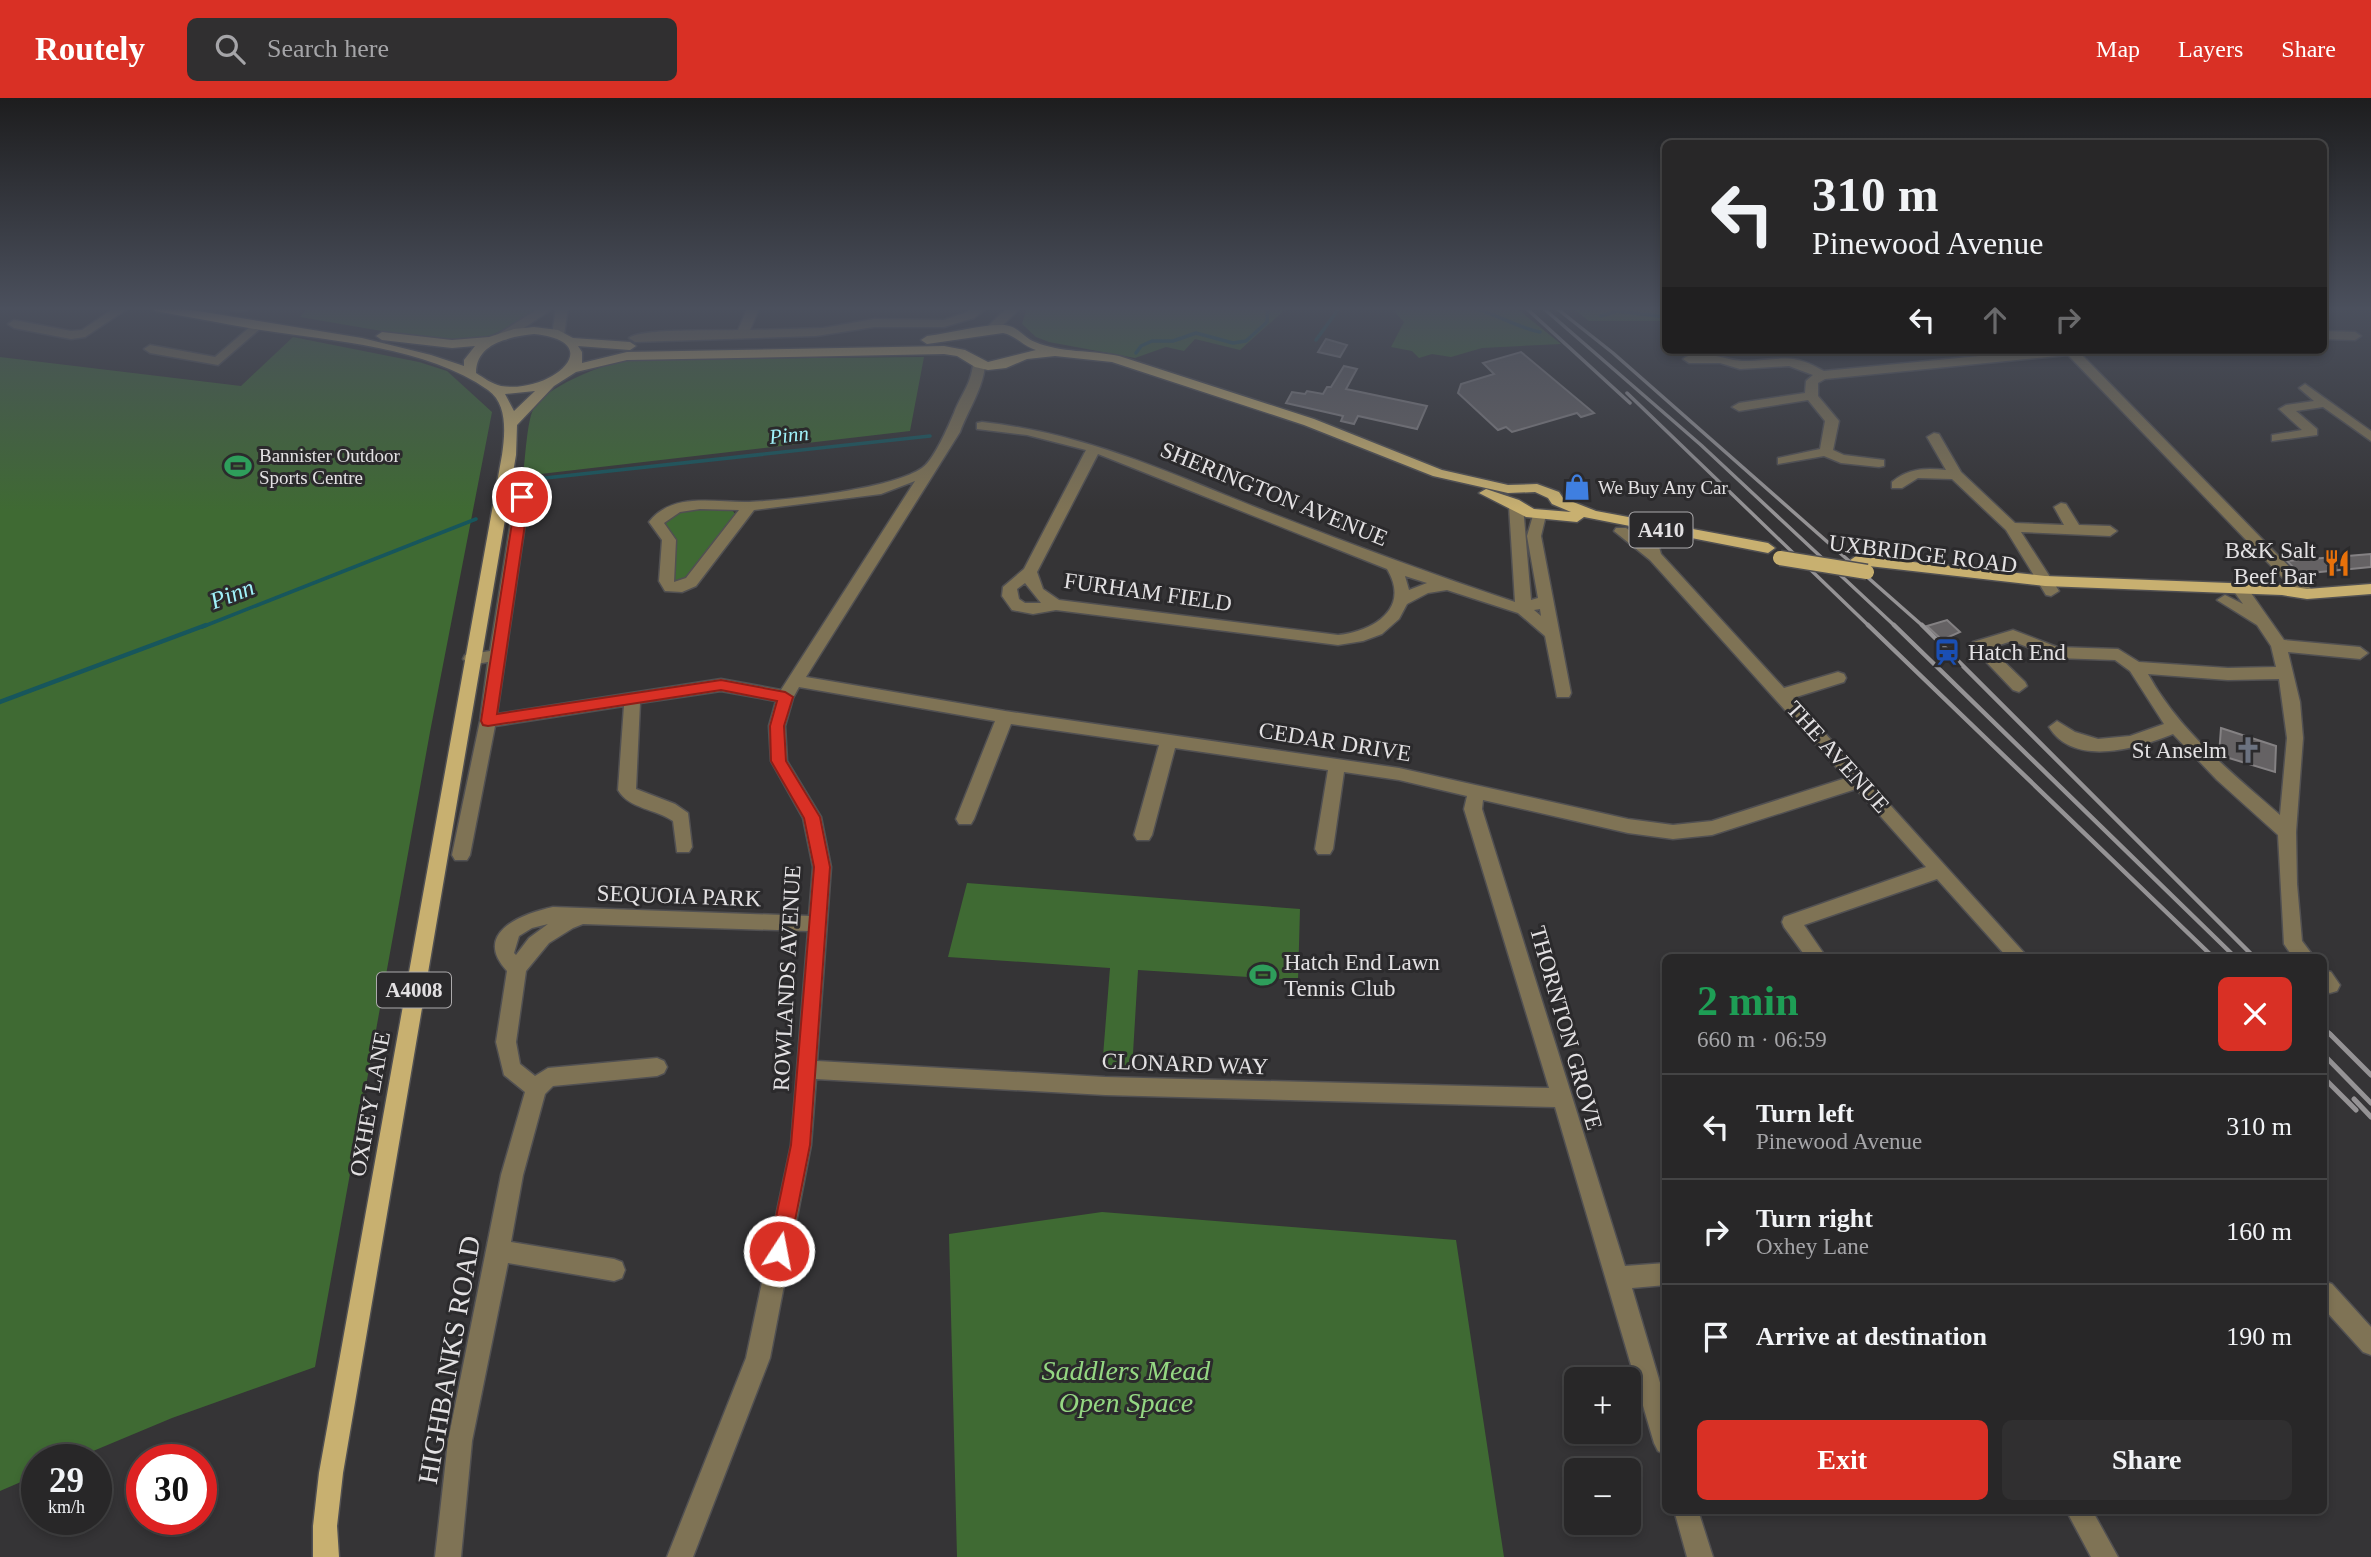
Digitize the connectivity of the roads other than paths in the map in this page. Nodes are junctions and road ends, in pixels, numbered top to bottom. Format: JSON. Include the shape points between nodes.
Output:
{"nodes":[{"id":1,"x":472,"y":375,"type":"edge"},
{"id":2,"x":563,"y":375,"type":"edge"},
{"id":3,"x":977,"y":375,"type":"edge"},
{"id":4,"x":1165,"y":375,"type":"edge"},
{"id":5,"x":1822,"y":375,"type":"edge"},
{"id":6,"x":2094,"y":375,"type":"edge"},
{"id":7,"x":552,"y":382,"type":"junction"},
{"id":8,"x":2305,"y":388,"type":"dead end"},
{"id":9,"x":494,"y":389,"type":"junction"},
{"id":10,"x":1811,"y":396,"type":"junction"},
{"id":11,"x":2325,"y":402,"type":"junction"},
{"id":12,"x":1739,"y":407,"type":"dead end"},
{"id":13,"x":960,"y":411,"type":"junction"},
{"id":14,"x":512,"y":424,"type":"junction"},
{"id":15,"x":982,"y":426,"type":"junction"},
{"id":16,"x":953,"y":432,"type":"junction"},
{"id":17,"x":2369,"y":433,"type":"edge"},
{"id":18,"x":1934,"y":437,"type":"dead end"},
{"id":19,"x":2277,"y":438,"type":"dead end"},
{"id":20,"x":1094,"y":448,"type":"junction"},
{"id":21,"x":1826,"y":452,"type":"junction"},
{"id":22,"x":1783,"y":461,"type":"dead end"},
{"id":23,"x":1879,"y":463,"type":"dead end"},
{"id":24,"x":929,"y":470,"type":"junction"},
{"id":25,"x":1438,"y":473,"type":"junction"},
{"id":26,"x":1956,"y":475,"type":"junction"},
{"id":27,"x":1897,"y":485,"type":"dead end"},
{"id":28,"x":1523,"y":488,"type":"junction"},
{"id":29,"x":881,"y":490,"type":"junction"},
{"id":30,"x":501,"y":498,"type":"junction"},
{"id":31,"x":1515,"y":505,"type":"junction"},
{"id":32,"x":750,"y":506,"type":"junction"},
{"id":33,"x":906,"y":506,"type":"junction"},
{"id":34,"x":2061,"y":507,"type":"dead end"},
{"id":35,"x":1549,"y":510,"type":"junction"},
{"id":36,"x":2011,"y":527,"type":"junction"},
{"id":37,"x":2074,"y":529,"type":"junction"},
{"id":38,"x":1621,"y":531,"type":"junction"},
{"id":39,"x":1648,"y":531,"type":"junction"},
{"id":40,"x":2110,"y":531,"type":"dead end"},
{"id":41,"x":1655,"y":558,"type":"junction"},
{"id":42,"x":1392,"y":566,"type":"junction"},
{"id":43,"x":1030,"y":572,"type":"junction"},
{"id":44,"x":1446,"y":585,"type":"junction"},
{"id":45,"x":2048,"y":586,"type":"junction"},
{"id":46,"x":2371,"y":589,"type":"edge"},
{"id":47,"x":2300,"y":594,"type":"junction"},
{"id":48,"x":2245,"y":596,"type":"junction"},
{"id":49,"x":1402,"y":600,"type":"junction"},
{"id":50,"x":1546,"y":600,"type":"junction"},
{"id":51,"x":2225,"y":600,"type":"junction"},
{"id":52,"x":1056,"y":605,"type":"junction"},
{"id":53,"x":1522,"y":608,"type":"junction"},
{"id":54,"x":2264,"y":624,"type":"junction"},
{"id":55,"x":1550,"y":632,"type":"junction"},
{"id":56,"x":2279,"y":645,"type":"junction"},
{"id":57,"x":2367,"y":654,"type":"edge"},
{"id":58,"x":497,"y":655,"type":"junction"},
{"id":59,"x":471,"y":659,"type":"junction"},
{"id":60,"x":2136,"y":667,"type":"junction"},
{"id":61,"x":2286,"y":673,"type":"junction"},
{"id":62,"x":1839,"y":678,"type":"dead end"},
{"id":63,"x":2019,"y":686,"type":"dead end"},
{"id":64,"x":790,"y":689,"type":"junction"},
{"id":65,"x":1563,"y":693,"type":"dead end"},
{"id":66,"x":1782,"y":695,"type":"junction"},
{"id":67,"x":632,"y":699,"type":"junction"},
{"id":68,"x":1004,"y":717,"type":"junction"},
{"id":69,"x":488,"y":721,"type":"junction"},
{"id":70,"x":2057,"y":727,"type":"dead end"},
{"id":71,"x":2174,"y":727,"type":"junction"},
{"id":72,"x":1169,"y":740,"type":"junction"},
{"id":73,"x":1337,"y":764,"type":"junction"},
{"id":74,"x":1859,"y":781,"type":"junction"},
{"id":75,"x":1476,"y":791,"type":"junction"},
{"id":76,"x":965,"y":819,"type":"dead end"},
{"id":77,"x":2287,"y":832,"type":"junction"},
{"id":78,"x":1143,"y":835,"type":"dead end"},
{"id":79,"x":683,"y":847,"type":"dead end"},
{"id":80,"x":1324,"y":849,"type":"dead end"},
{"id":81,"x":461,"y":855,"type":"dead end"},
{"id":82,"x":1940,"y":870,"type":"junction"},
{"id":83,"x":818,"y":924,"type":"junction"},
{"id":84,"x":1815,"y":954,"type":"edge"},
{"id":85,"x":2016,"y":954,"type":"edge"},
{"id":86,"x":2302,"y":954,"type":"edge"},
{"id":87,"x":657,"y":1067,"type":"dead end"},
{"id":88,"x":807,"y":1069,"type":"junction"},
{"id":89,"x":536,"y":1089,"type":"junction"},
{"id":90,"x":1561,"y":1098,"type":"junction"},
{"id":91,"x":499,"y":1251,"type":"junction"},
{"id":92,"x":614,"y":1270,"type":"dead end"},
{"id":93,"x":1662,"y":1274,"type":"edge"},
{"id":94,"x":1618,"y":1278,"type":"junction"},
{"id":95,"x":2327,"y":1295,"type":"edge"},
{"id":96,"x":2371,"y":1344,"type":"edge"},
{"id":97,"x":1662,"y":1429,"type":"edge"},
{"id":98,"x":1687,"y":1514,"type":"edge"},
{"id":99,"x":2079,"y":1514,"type":"edge"},
{"id":100,"x":326,"y":1557,"type":"edge"},
{"id":101,"x":448,"y":1557,"type":"edge"},
{"id":102,"x":680,"y":1557,"type":"edge"},
{"id":103,"x":1700,"y":1557,"type":"edge"},
{"id":104,"x":2105,"y":1557,"type":"edge"}],
"edges":[{"from":1,"to":9,"type":"main road"},
{"from":2,"to":7,"type":"main road"},
{"from":3,"to":13,"type":"street","name":"ROWLANDS AVENUE"},
{"from":4,"to":25,"type":"main road","name":"UXBRIDGE ROAD","via":[[1309,422]]},
{"from":5,"to":10,"type":"street","via":[[1812,381]]},
{"from":6,"to":47,"type":"street"},
{"from":7,"to":9,"type":"main road","via":[[517,391]]},
{"from":7,"to":14,"type":"main road"},
{"from":8,"to":11,"type":"street"},
{"from":9,"to":14,"type":"main road","via":[[506,402]]},
{"from":10,"to":12,"type":"street"},
{"from":10,"to":21,"type":"street","via":[[1832,421]]},
{"from":11,"to":17,"type":"street"},
{"from":11,"to":19,"type":"street","via":[[2286,409],[2312,432]]},
{"from":13,"to":15,"type":"street","name":"SHERINGTON AVENUE"},
{"from":13,"to":16,"type":"street","name":"ROWLANDS AVENUE"},
{"from":14,"to":30,"type":"main road","name":"OXHEY LANE","number":"A4008"},
{"from":15,"to":16,"type":"street","name":"SHERINGTON AVENUE"},
{"from":15,"to":20,"type":"street","name":"SHERINGTON AVENUE","via":[[1027,431]]},
{"from":16,"to":24,"type":"street","name":"ROWLANDS AVENUE"},
{"from":18,"to":26,"type":"street"},
{"from":20,"to":42,"type":"street","name":"SHERINGTON AVENUE"},
{"from":20,"to":43,"type":"street","name":"FURHAM FIELD"},
{"from":21,"to":22,"type":"street"},
{"from":21,"to":23,"type":"street","via":[[1841,459]]},
{"from":24,"to":29,"type":"street"},
{"from":24,"to":33,"type":"street","name":"ROWLANDS AVENUE"},
{"from":25,"to":28,"type":"main road","name":"UXBRIDGE ROAD","via":[[1497,487]]},
{"from":25,"to":31,"type":"main road","name":"UXBRIDGE ROAD"},
{"from":26,"to":27,"type":"street","via":[[1917,473],[1905,476]]},
{"from":26,"to":36,"type":"street"},
{"from":28,"to":31,"type":"main road","via":[[1515,493]]},
{"from":28,"to":35,"type":"main road","name":"UXBRIDGE ROAD","via":[[1545,490]]},
{"from":29,"to":32,"type":"street"},
{"from":29,"to":33,"type":"street"},
{"from":30,"to":58,"type":"street","via":[[522,497]]},
{"from":30,"to":59,"type":"main road","name":"OXHEY LANE","number":"A4008"},
{"from":31,"to":35,"type":"main road","name":"UXBRIDGE ROAD","via":[[1523,512]]},
{"from":31,"to":53,"type":"street"},
{"from":32,"to":32,"type":"street","via":[[691,582],[670,587],[666,581],[669,540],[656,523],[664,512],[679,505]]},
{"from":33,"to":64,"type":"street","name":"ROWLANDS AVENUE"},
{"from":34,"to":37,"type":"street"},
{"from":35,"to":38,"type":"main road","name":"UXBRIDGE ROAD","number":"A410"},
{"from":35,"to":39,"type":"main road","name":"UXBRIDGE ROAD","number":"A410","via":[[1593,515]]},
{"from":35,"to":50,"type":"street","via":[[1534,536]]},
{"from":36,"to":37,"type":"street"},
{"from":36,"to":45,"type":"street"},
{"from":37,"to":40,"type":"street"},
{"from":38,"to":39,"type":"main road","name":"UXBRIDGE ROAD","number":"A410"},
{"from":38,"to":41,"type":"street","name":"THE AVENUE"},
{"from":39,"to":41,"type":"street"},
{"from":39,"to":45,"type":"main road","name":"UXBRIDGE ROAD","number":"A410","bridge":true,"via":[[1894,570]]},
{"from":41,"to":66,"type":"street","name":"THE AVENUE"},
{"from":42,"to":44,"type":"street","name":"SHERINGTON AVENUE"},
{"from":42,"to":49,"type":"street","via":[[1401,577]]},
{"from":43,"to":52,"type":"street","name":"FURHAM FIELD","via":[[1031,584],[1041,597]]},
{"from":43,"to":52,"type":"street","via":[[1010,587],[1010,598],[1030,611]]},
{"from":44,"to":49,"type":"street","name":"FURHAM FIELD"},
{"from":44,"to":53,"type":"street","name":"SHERINGTON AVENUE"},
{"from":45,"to":48,"type":"main road","name":"UXBRIDGE ROAD","number":"A410"},
{"from":45,"to":51,"type":"main road","name":"UXBRIDGE ROAD","number":"A410"},
{"from":46,"to":47,"type":"main road","name":"UXBRIDGE ROAD","number":"A410"},
{"from":47,"to":48,"type":"main road","name":"UXBRIDGE ROAD","number":"A410","via":[[2290,599]]},
{"from":48,"to":51,"type":"main road","name":"UXBRIDGE ROAD","number":"A410"},
{"from":48,"to":54,"type":"street"},
{"from":49,"to":52,"type":"street","name":"FURHAM FIELD","via":[[1388,622],[1364,636],[1338,640]]},
{"from":50,"to":53,"type":"street"},
{"from":50,"to":55,"type":"street"},
{"from":51,"to":54,"type":"street"},
{"from":53,"to":55,"type":"street"},
{"from":54,"to":56,"type":"street"},
{"from":55,"to":65,"type":"street"},
{"from":56,"to":57,"type":"street"},
{"from":56,"to":61,"type":"street"},
{"from":58,"to":59,"type":"street"},
{"from":58,"to":69,"type":"street"},
{"from":59,"to":100,"type":"main road","name":"OXHEY LANE","number":"A4008","via":[[331,1473]]},
{"from":60,"to":61,"type":"street"},
{"from":60,"to":63,"type":"street","via":[[2118,654],[2054,652],[2013,635],[1979,646]]},
{"from":60,"to":71,"type":"street"},
{"from":61,"to":77,"type":"street","via":[[2295,738]]},
{"from":62,"to":66,"type":"street"},
{"from":64,"to":67,"type":"street","name":"CEDAR DRIVE","via":[[721,685]]},
{"from":64,"to":68,"type":"street","name":"CEDAR DRIVE"},
{"from":64,"to":83,"type":"street","name":"ROWLANDS AVENUE","via":[[777,726],[779,761],[812,817],[822,867]]},
{"from":66,"to":74,"type":"street","name":"THE AVENUE"},
{"from":67,"to":69,"type":"street","name":"CEDAR DRIVE"},
{"from":67,"to":79,"type":"street","via":[[627,790],[631,796],[682,818]]},
{"from":68,"to":72,"type":"street","name":"CEDAR DRIVE"},
{"from":68,"to":76,"type":"street"},
{"from":69,"to":81,"type":"street"},
{"from":70,"to":71,"type":"street","via":[[2074,740],[2097,747]]},
{"from":71,"to":77,"type":"street"},
{"from":72,"to":73,"type":"street","name":"CEDAR DRIVE"},
{"from":72,"to":78,"type":"street"},
{"from":73,"to":75,"type":"street","name":"CEDAR DRIVE"},
{"from":73,"to":80,"type":"street"},
{"from":74,"to":75,"type":"street","name":"CEDAR DRIVE","via":[[1712,828],[1673,832]]},
{"from":74,"to":82,"type":"street","name":"THE AVENUE"},
{"from":75,"to":90,"type":"street","name":"THORNTON GROVE","via":[[1473,809]]},
{"from":77,"to":86,"type":"street","via":[[2293,944]]},
{"from":82,"to":84,"type":"street","via":[[1791,922]]},
{"from":82,"to":85,"type":"street","name":"THE AVENUE"},
{"from":83,"to":88,"type":"street","name":"ROWLANDS AVENUE"},
{"from":83,"to":89,"type":"street","name":"SEQUOIA PARK","via":[[579,917],[548,931],[517,969],[506,1042],[511,1069]]},
{"from":87,"to":89,"type":"street","via":[[548,1077]]},
{"from":88,"to":90,"type":"street","name":"CLONARD WAY","via":[[1105,1086]]},
{"from":88,"to":102,"type":"street","name":"ROWLANDS AVENUE","via":[[801,1145],[758,1358]]},
{"from":89,"to":91,"type":"street","name":"HIGHBANKS ROAD","via":[[512,1175]]},
{"from":90,"to":94,"type":"street","name":"THORNTON GROVE"},
{"from":91,"to":92,"type":"street"},
{"from":91,"to":101,"type":"street","name":"HIGHBANKS ROAD","via":[[460,1441]]},
{"from":93,"to":94,"type":"street"},
{"from":94,"to":97,"type":"street","name":"THORNTON GROVE"},
{"from":95,"to":96,"type":"street"},
{"from":98,"to":103,"type":"street"},
{"from":99,"to":104,"type":"street"}]}
